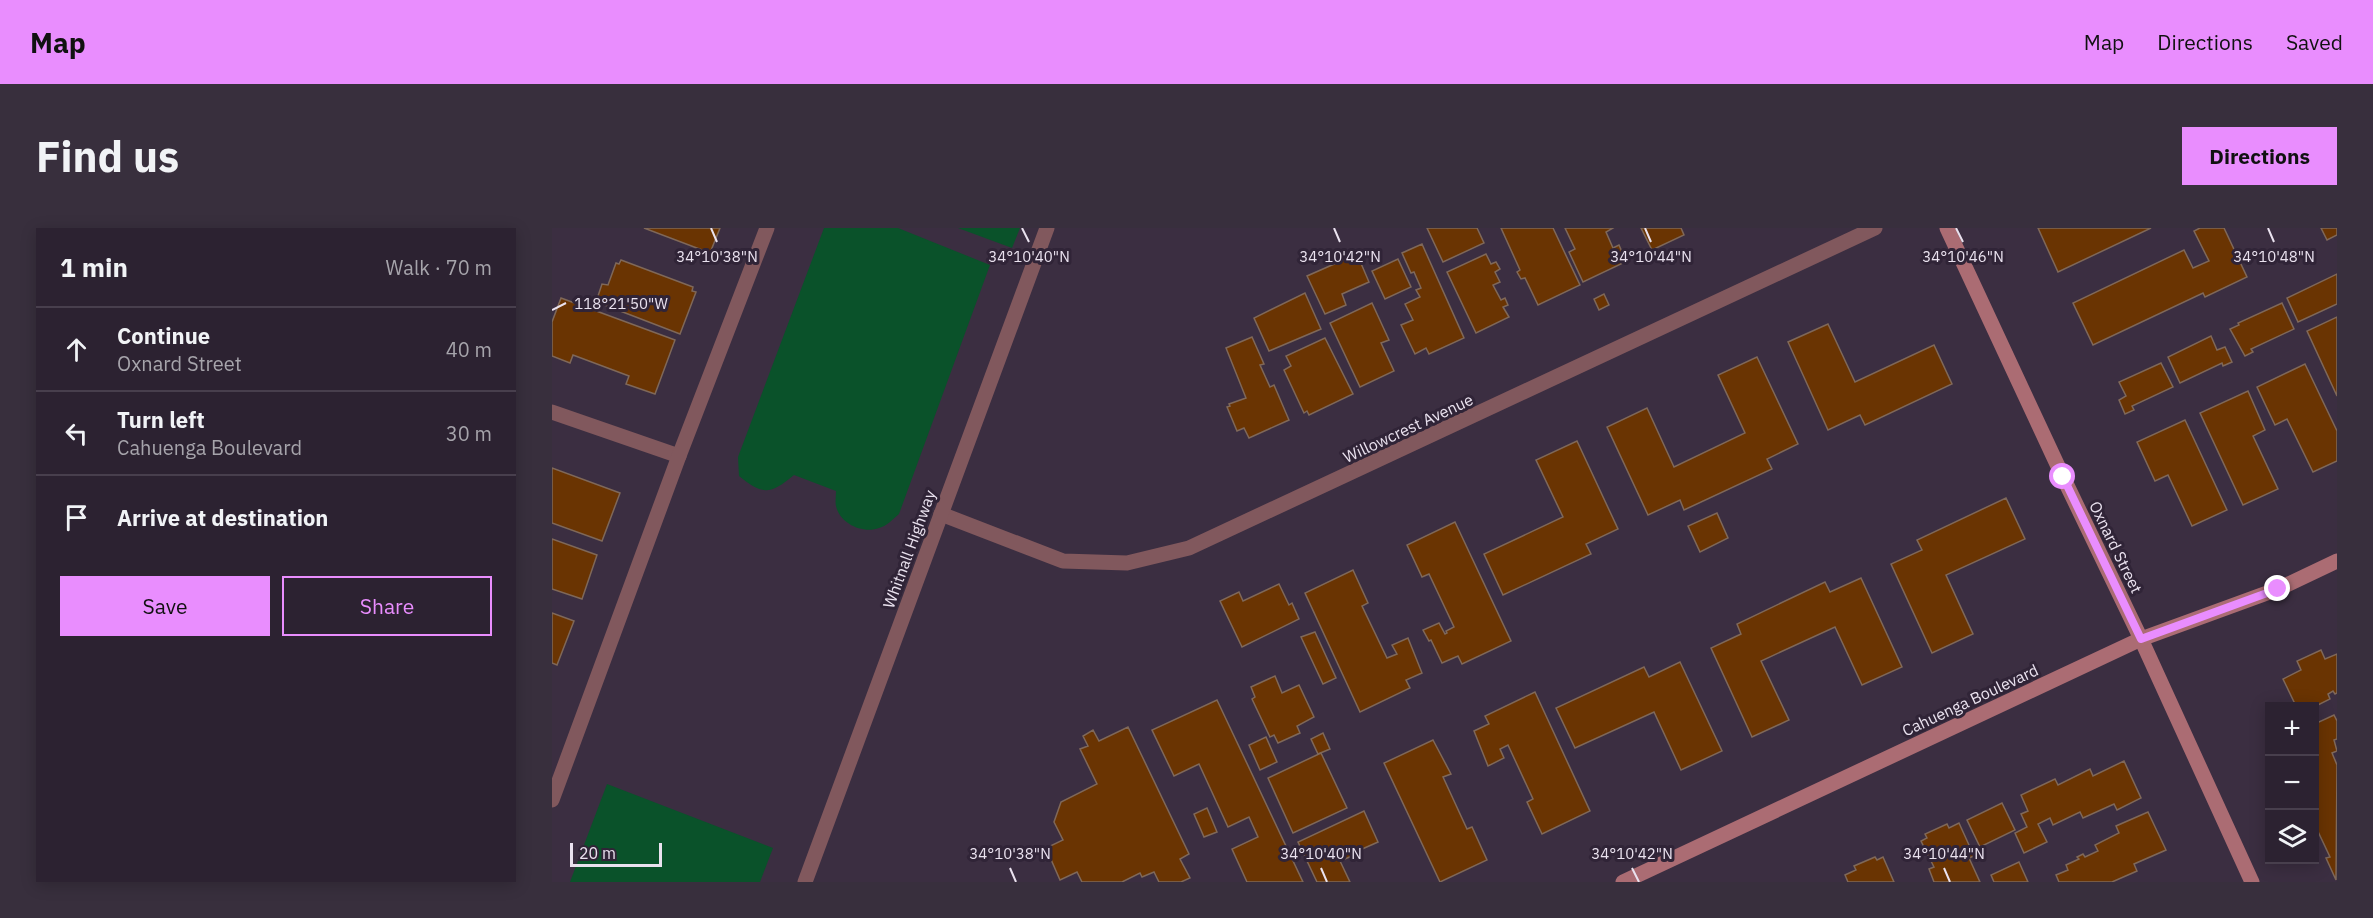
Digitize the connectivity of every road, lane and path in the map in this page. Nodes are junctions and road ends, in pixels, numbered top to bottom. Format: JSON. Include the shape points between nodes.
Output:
{"nodes":[{"id":1,"x":767,"y":228,"type":"edge"},
{"id":2,"x":1047,"y":228,"type":"edge"},
{"id":3,"x":1875,"y":228,"type":"edge"},
{"id":4,"x":1947,"y":228,"type":"edge"},
{"id":5,"x":552,"y":412,"type":"edge"},
{"id":6,"x":679,"y":456,"type":"junction"},
{"id":7,"x":941,"y":514,"type":"junction"},
{"id":8,"x":2337,"y":561,"type":"edge"},
{"id":9,"x":2141,"y":639,"type":"junction"},
{"id":10,"x":552,"y":800,"type":"edge"},
{"id":11,"x":806,"y":882,"type":"edge"},
{"id":12,"x":1623,"y":882,"type":"edge"},
{"id":13,"x":2252,"y":882,"type":"edge"}],
"edges":[{"from":1,"to":6,"type":"street"},
{"from":2,"to":7,"type":"street","name":"Whitnall Highway"},
{"from":3,"to":7,"type":"street","name":"Willowcrest Avenue","via":[[1189,549],[1127,563],[1063,561]]},
{"from":4,"to":9,"type":"main road","name":"Oxnard Street"},
{"from":5,"to":6,"type":"street"},
{"from":6,"to":10,"type":"street"},
{"from":7,"to":11,"type":"street","name":"Whitnall Highway"},
{"from":8,"to":9,"type":"main road","name":"Cahuenga Boulevard","via":[[2278,589]]},
{"from":9,"to":12,"type":"main road","name":"Cahuenga Boulevard"},
{"from":9,"to":13,"type":"main road","name":"Oxnard Street"}]}
